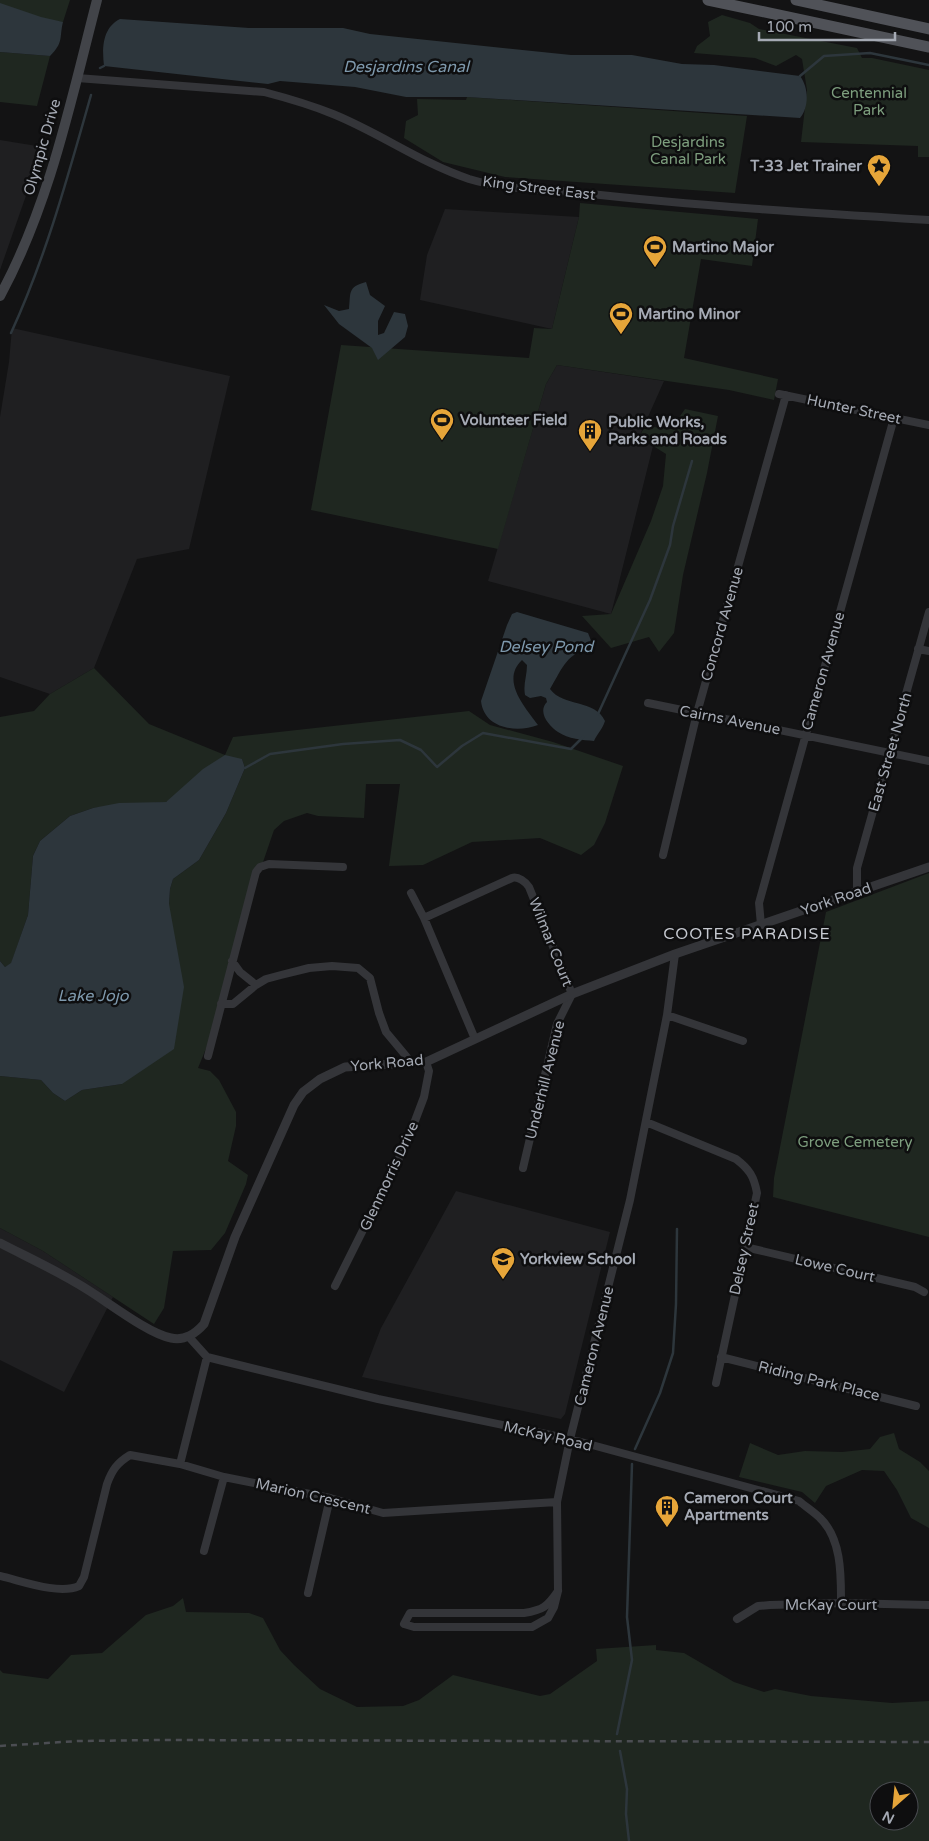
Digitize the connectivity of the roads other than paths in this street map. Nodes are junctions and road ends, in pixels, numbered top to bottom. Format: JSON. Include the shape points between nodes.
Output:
{"nodes":[{"id":1,"x":98,"y":0,"type":"edge"},
{"id":2,"x":708,"y":0,"type":"edge"},
{"id":3,"x":796,"y":0,"type":"edge"},
{"id":4,"x":929,"y":29,"type":"edge"},
{"id":5,"x":929,"y":47,"type":"edge"},
{"id":6,"x":77,"y":78,"type":"junction"},
{"id":7,"x":929,"y":220,"type":"edge"},
{"id":8,"x":0,"y":296,"type":"edge"},
{"id":9,"x":782,"y":394,"type":"joint"},
{"id":10,"x":894,"y":418,"type":"junction"},
{"id":11,"x":929,"y":425,"type":"edge"},
{"id":12,"x":929,"y":612,"type":"edge"},
{"id":13,"x":918,"y":649,"type":"junction"},
{"id":14,"x":929,"y":651,"type":"edge"},
{"id":15,"x":648,"y":703,"type":"dead end"},
{"id":16,"x":697,"y":713,"type":"junction"},
{"id":17,"x":806,"y":735,"type":"junction"},
{"id":18,"x":890,"y":752,"type":"junction"},
{"id":19,"x":929,"y":761,"type":"edge"},
{"id":20,"x":663,"y":855,"type":"dead end"},
{"id":21,"x":343,"y":867,"type":"dead end"},
{"id":22,"x":929,"y":867,"type":"edge"},
{"id":23,"x":857,"y":892,"type":"junction"},
{"id":24,"x":411,"y":894,"type":"dead end"},
{"id":25,"x":424,"y":918,"type":"junction"},
{"id":26,"x":761,"y":925,"type":"junction"},
{"id":27,"x":675,"y":954,"type":"junction"},
{"id":28,"x":232,"y":961,"type":"junction"},
{"id":29,"x":256,"y":985,"type":"junction"},
{"id":30,"x":572,"y":994,"type":"junction"},
{"id":31,"x":221,"y":1004,"type":"junction"},
{"id":32,"x":667,"y":1015,"type":"junction"},
{"id":33,"x":475,"y":1039,"type":"junction"},
{"id":34,"x":742,"y":1041,"type":"dead end"},
{"id":35,"x":208,"y":1056,"type":"dead end"},
{"id":36,"x":411,"y":1062,"type":"junction"},
{"id":37,"x":426,"y":1062,"type":"junction"},
{"id":38,"x":646,"y":1122,"type":"junction"},
{"id":39,"x":523,"y":1168,"type":"dead end"},
{"id":40,"x":0,"y":1243,"type":"edge"},
{"id":41,"x":745,"y":1247,"type":"junction"},
{"id":42,"x":335,"y":1286,"type":"dead end"},
{"id":43,"x":924,"y":1292,"type":"dead end"},
{"id":44,"x":189,"y":1337,"type":"junction"},
{"id":45,"x":207,"y":1357,"type":"junction"},
{"id":46,"x":721,"y":1357,"type":"junction"},
{"id":47,"x":716,"y":1383,"type":"dead end"},
{"id":48,"x":916,"y":1406,"type":"dead end"},
{"id":49,"x":570,"y":1439,"type":"junction"},
{"id":50,"x":180,"y":1464,"type":"junction"},
{"id":51,"x":224,"y":1477,"type":"junction"},
{"id":52,"x":330,"y":1498,"type":"junction"},
{"id":53,"x":557,"y":1502,"type":"junction"},
{"id":54,"x":204,"y":1551,"type":"dead end"},
{"id":55,"x":0,"y":1576,"type":"edge"},
{"id":56,"x":558,"y":1592,"type":"junction"},
{"id":57,"x":308,"y":1593,"type":"dead end"},
{"id":58,"x":841,"y":1603,"type":"junction"},
{"id":59,"x":929,"y":1605,"type":"edge"},
{"id":60,"x":737,"y":1619,"type":"dead end"}],
"edges":[{"from":1,"to":6,"type":"main road","name":"Olympic Drive"},
{"from":2,"to":5,"type":"main road"},
{"from":3,"to":4,"type":"main road"},
{"from":6,"to":7,"type":"street","name":"King Street East","via":[[264,92],[333,114],[420,159],[470,179],[496,184],[738,209]]},
{"from":6,"to":8,"type":"main road","name":"Olympic Drive","via":[[48,183],[27,242]]},
{"from":9,"to":10,"type":"street","name":"Hunter Street"},
{"from":9,"to":16,"type":"street","name":"Concord Avenue"},
{"from":10,"to":11,"type":"street","name":"Hunter Street"},
{"from":10,"to":17,"type":"street","name":"Cameron Avenue"},
{"from":12,"to":13,"type":"street","name":"East Street North"},
{"from":13,"to":14,"type":"street"},
{"from":13,"to":18,"type":"street","name":"East Street North"},
{"from":15,"to":16,"type":"street","name":"Cairns Avenue"},
{"from":16,"to":17,"type":"street","name":"Cairns Avenue"},
{"from":16,"to":20,"type":"street","name":"Concord Avenue"},
{"from":17,"to":18,"type":"street","name":"Cairns Avenue"},
{"from":17,"to":26,"type":"street","name":"Cameron Avenue","via":[[760,903]]},
{"from":18,"to":19,"type":"street","name":"Cairns Avenue"},
{"from":18,"to":23,"type":"street","name":"East Street North","via":[[857,868]]},
{"from":21,"to":28,"type":"street","via":[[269,864],[260,867],[252,880]]},
{"from":22,"to":23,"type":"street","name":"York Road"},
{"from":23,"to":26,"type":"street","name":"York Road"},
{"from":24,"to":25,"type":"street"},
{"from":25,"to":30,"type":"street","name":"Wilmar Court","via":[[518,878],[529,887]]},
{"from":25,"to":33,"type":"street"},
{"from":26,"to":27,"type":"street","name":"York Road"},
{"from":27,"to":30,"type":"street","name":"York Road"},
{"from":27,"to":32,"type":"street","name":"Cameron Avenue"},
{"from":28,"to":29,"type":"street"},
{"from":28,"to":31,"type":"street"},
{"from":29,"to":31,"type":"street","via":[[233,1004]]},
{"from":29,"to":36,"type":"street","via":[[266,979],[309,968],[358,968],[370,978],[386,1032]]},
{"from":30,"to":33,"type":"street","name":"York Road"},
{"from":30,"to":39,"type":"street","name":"Underhill Avenue","via":[[557,1024]]},
{"from":31,"to":35,"type":"street"},
{"from":32,"to":34,"type":"street"},
{"from":32,"to":38,"type":"street","name":"Cameron Avenue"},
{"from":33,"to":37,"type":"street","name":"York Road"},
{"from":36,"to":37,"type":"street","name":"York Road"},
{"from":36,"to":44,"type":"street","name":"York Road","via":[[345,1067],[303,1092],[294,1105],[235,1237],[204,1324]]},
{"from":37,"to":42,"type":"street","name":"Glenmorris Drive","via":[[429,1071],[424,1098],[407,1142]]},
{"from":38,"to":41,"type":"street","name":"Delsey Street","via":[[736,1159],[745,1166],[755,1179],[757,1192]]},
{"from":38,"to":49,"type":"street","name":"Cameron Avenue","via":[[630,1200]]},
{"from":40,"to":44,"type":"street","via":[[87,1289],[154,1332],[172,1338]]},
{"from":41,"to":43,"type":"street","name":"Lowe Court","via":[[915,1287]]},
{"from":41,"to":46,"type":"street","name":"Delsey Street"},
{"from":44,"to":45,"type":"street"},
{"from":45,"to":49,"type":"street","name":"McKay Road","via":[[378,1399]]},
{"from":45,"to":50,"type":"street"},
{"from":46,"to":47,"type":"street","name":"Delsey Street"},
{"from":46,"to":48,"type":"street","name":"Riding Park Place"},
{"from":49,"to":53,"type":"street","name":"Cameron Avenue"},
{"from":49,"to":58,"type":"street","name":"McKay Road","via":[[799,1501],[822,1520],[835,1542],[841,1568]]},
{"from":50,"to":51,"type":"street","name":"Marion Crescent"},
{"from":50,"to":55,"type":"street","name":"Marion Crescent","via":[[130,1455],[112,1470],[79,1586],[70,1590],[58,1589]]},
{"from":51,"to":52,"type":"street","name":"Marion Crescent"},
{"from":51,"to":54,"type":"street"},
{"from":52,"to":53,"type":"street","name":"Marion Crescent","via":[[383,1513]]},
{"from":52,"to":57,"type":"street"},
{"from":53,"to":56,"type":"street","name":"Cameron Avenue"},
{"from":56,"to":56,"type":"street","name":"Cameron Avenue","via":[[551,1602],[536,1612],[410,1613],[404,1624],[414,1627],[532,1627],[548,1618]]},
{"from":58,"to":59,"type":"street","name":"McKay Court"},
{"from":58,"to":60,"type":"street","name":"McKay Court","via":[[758,1606]]}]}
